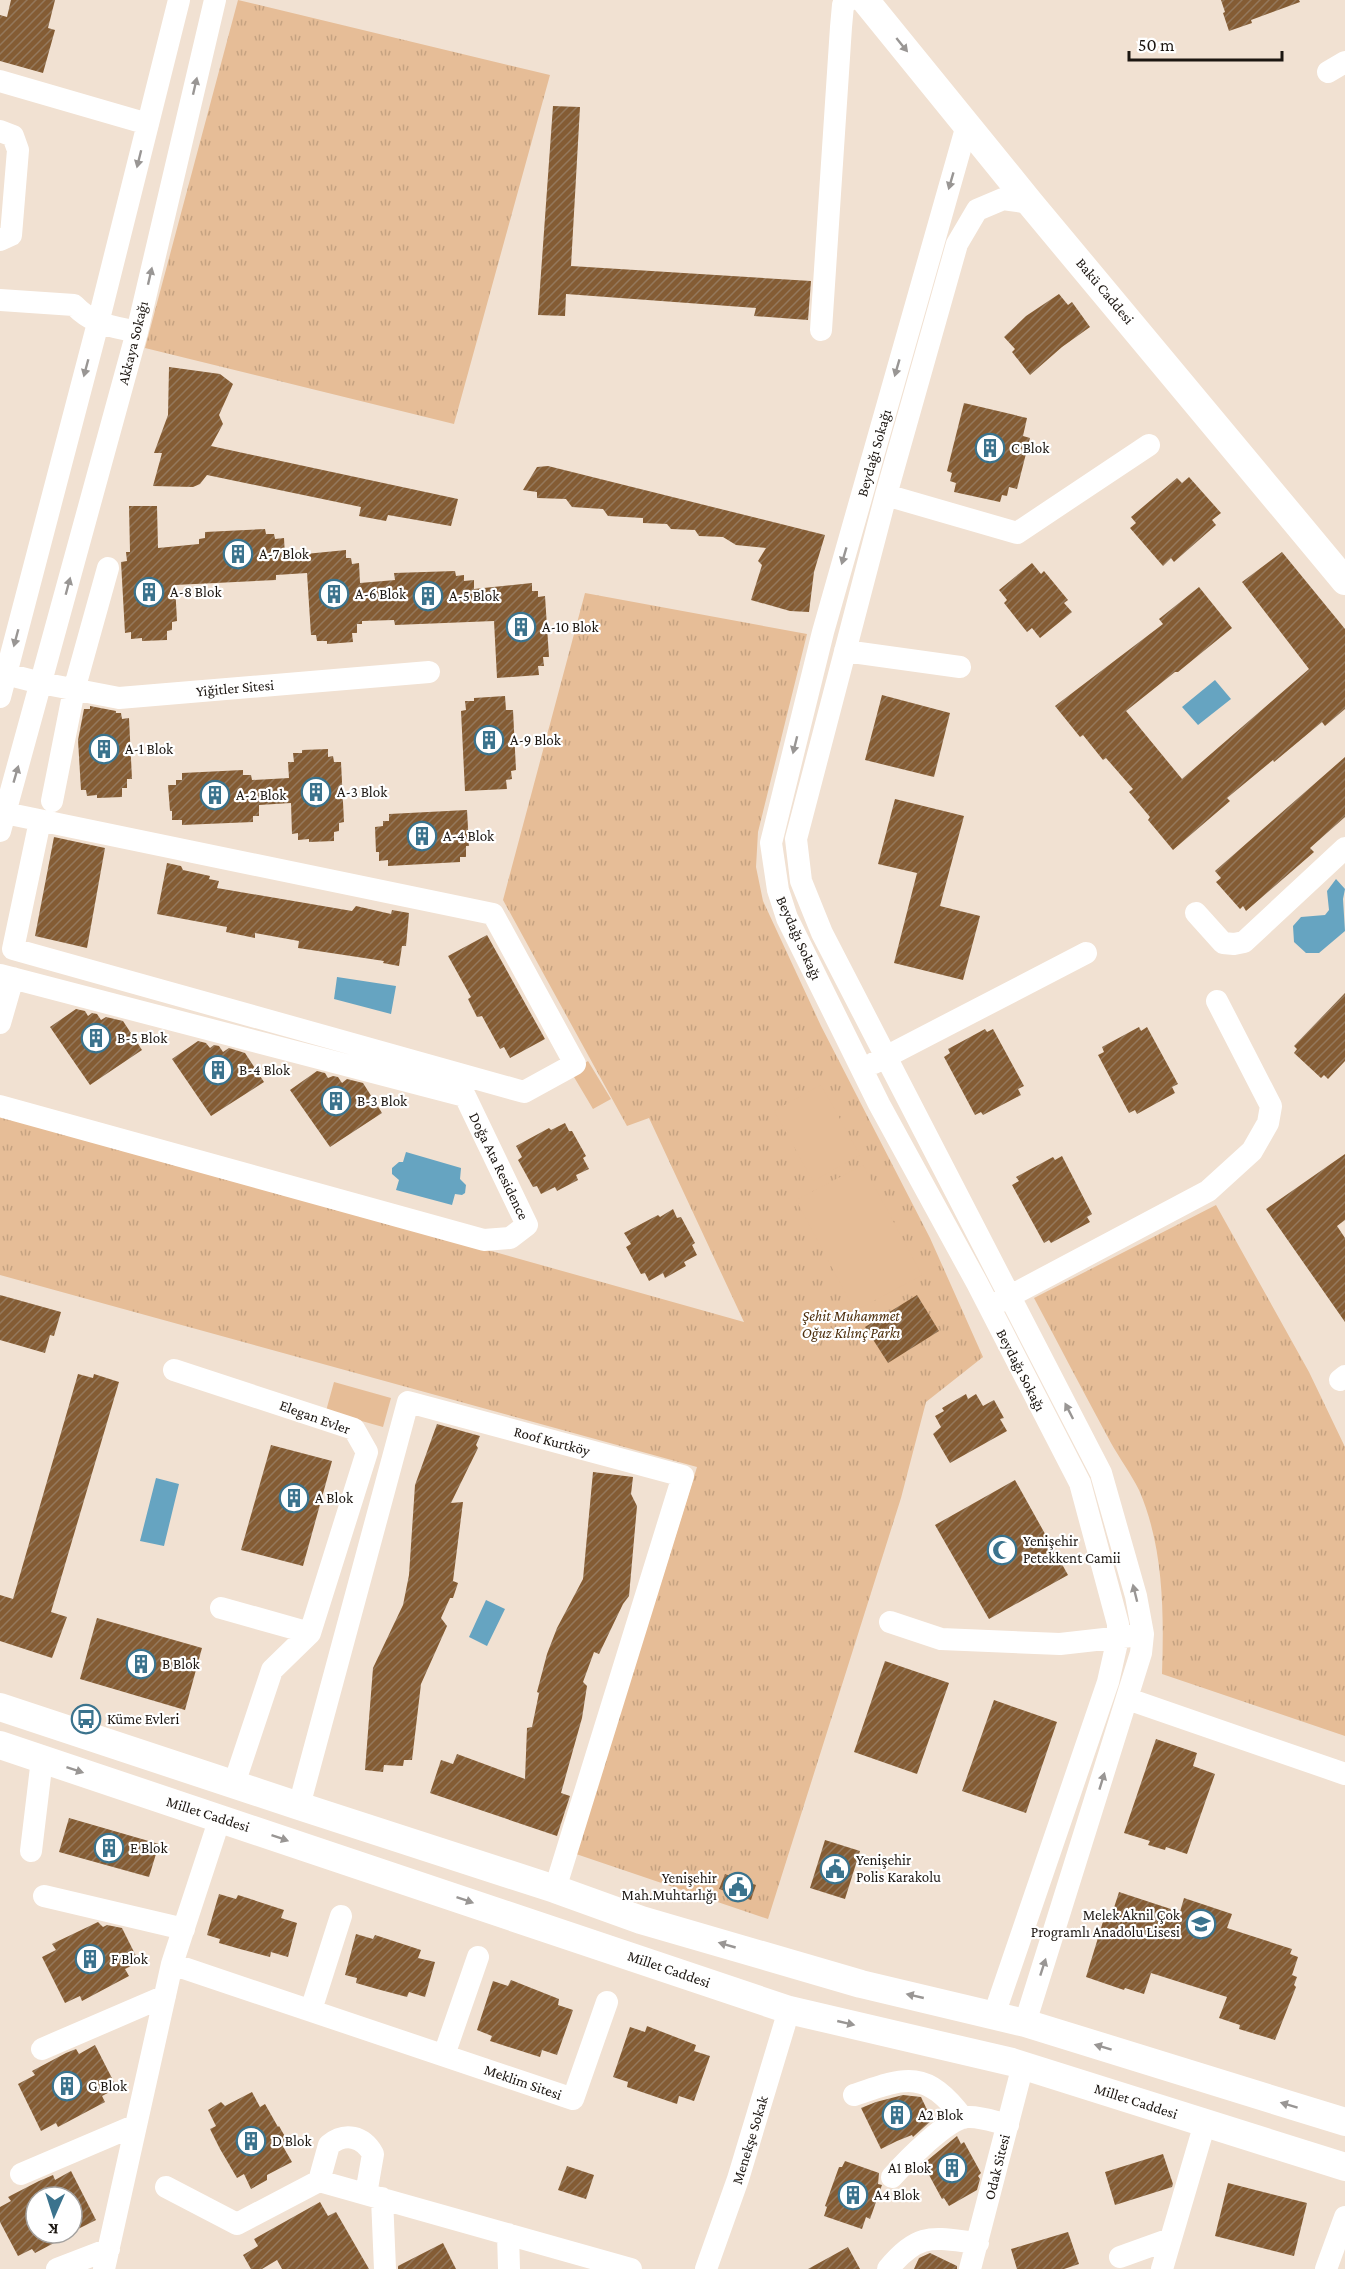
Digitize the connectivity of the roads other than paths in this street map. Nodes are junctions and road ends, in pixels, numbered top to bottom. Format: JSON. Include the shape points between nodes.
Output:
{"nodes":[{"id":1,"x":179,"y":0,"type":"edge"},
{"id":2,"x":215,"y":0,"type":"edge"},
{"id":3,"x":849,"y":0,"type":"edge"},
{"id":4,"x":865,"y":0,"type":"edge"},
{"id":5,"x":890,"y":0,"type":"edge"},
{"id":6,"x":0,"y":81,"type":"edge"},
{"id":7,"x":148,"y":124,"type":"junction"},
{"id":8,"x":967,"y":125,"type":"junction"},
{"id":9,"x":0,"y":131,"type":"edge"},
{"id":10,"x":1030,"y":203,"type":"junction"},
{"id":11,"x":0,"y":240,"type":"edge"},
{"id":12,"x":0,"y":300,"type":"edge"},
{"id":13,"x":98,"y":323,"type":"junction"},
{"id":14,"x":820,"y":330,"type":"dead end"},
{"id":15,"x":137,"y":332,"type":"junction"},
{"id":16,"x":1149,"y":445,"type":"dead end"},
{"id":17,"x":886,"y":495,"type":"junction"},
{"id":18,"x":1345,"y":556,"type":"edge"},
{"id":19,"x":108,"y":568,"type":"dead end"},
{"id":20,"x":1345,"y":582,"type":"edge"},
{"id":21,"x":845,"y":651,"type":"junction"},
{"id":22,"x":960,"y":667,"type":"dead end"},
{"id":23,"x":429,"y":672,"type":"dead end"},
{"id":24,"x":6,"y":674,"type":"junction"},
{"id":25,"x":41,"y":683,"type":"junction"},
{"id":26,"x":74,"y":690,"type":"junction"},
{"id":27,"x":0,"y":698,"type":"edge"},
{"id":28,"x":52,"y":801,"type":"dead end"},
{"id":29,"x":40,"y":821,"type":"junction"},
{"id":30,"x":2,"y":822,"type":"edge"},
{"id":31,"x":1345,"y":848,"type":"edge"},
{"id":32,"x":1196,"y":913,"type":"dead end"},
{"id":33,"x":1086,"y":954,"type":"dead end"},
{"id":34,"x":7,"y":976,"type":"edge"},
{"id":35,"x":1217,"y":1000,"type":"dead end"},
{"id":36,"x":0,"y":1023,"type":"edge"},
{"id":37,"x":886,"y":1056,"type":"junction"},
{"id":38,"x":862,"y":1070,"type":"junction"},
{"id":39,"x":0,"y":1106,"type":"edge"},
{"id":40,"x":1010,"y":1295,"type":"junction"},
{"id":41,"x":989,"y":1308,"type":"junction"},
{"id":42,"x":174,"y":1370,"type":"dead end"},
{"id":43,"x":221,"y":1608,"type":"dead end"},
{"id":44,"x":890,"y":1622,"type":"dead end"},
{"id":45,"x":310,"y":1633,"type":"junction"},
{"id":46,"x":1143,"y":1634,"type":"junction"},
{"id":47,"x":1118,"y":1638,"type":"junction"},
{"id":48,"x":1128,"y":1699,"type":"junction"},
{"id":49,"x":0,"y":1707,"type":"edge"},
{"id":50,"x":0,"y":1749,"type":"edge"},
{"id":51,"x":42,"y":1759,"type":"junction"},
{"id":52,"x":1345,"y":1774,"type":"edge"},
{"id":53,"x":234,"y":1784,"type":"junction"},
{"id":54,"x":299,"y":1806,"type":"junction"},
{"id":55,"x":220,"y":1818,"type":"junction"},
{"id":56,"x":31,"y":1851,"type":"dead end"},
{"id":57,"x":555,"y":1889,"type":"junction"},
{"id":58,"x":44,"y":1896,"type":"dead end"},
{"id":59,"x":341,"y":1916,"type":"dead end"},
{"id":60,"x":184,"y":1929,"type":"junction"},
{"id":61,"x":478,"y":1956,"type":"dead end"},
{"id":62,"x":172,"y":1964,"type":"junction"},
{"id":63,"x":165,"y":1996,"type":"junction"},
{"id":64,"x":607,"y":2002,"type":"dead end"},
{"id":65,"x":311,"y":2010,"type":"junction"},
{"id":66,"x":789,"y":2010,"type":"junction"},
{"id":67,"x":994,"y":2015,"type":"junction"},
{"id":68,"x":1025,"y":2023,"type":"junction"},
{"id":69,"x":42,"y":2049,"type":"dead end"},
{"id":70,"x":981,"y":2054,"type":"junction"},
{"id":71,"x":444,"y":2055,"type":"junction"},
{"id":72,"x":1017,"y":2064,"type":"junction"},
{"id":73,"x":854,"y":2095,"type":"dead end"},
{"id":74,"x":963,"y":2118,"type":"junction"},
{"id":75,"x":1345,"y":2122,"type":"edge"},
{"id":76,"x":1205,"y":2123,"type":"junction"},
{"id":77,"x":136,"y":2125,"type":"junction"},
{"id":78,"x":1008,"y":2125,"type":"junction"},
{"id":79,"x":1345,"y":2167,"type":"edge"},
{"id":80,"x":21,"y":2174,"type":"dead end"},
{"id":81,"x":892,"y":2177,"type":"dead end"},
{"id":82,"x":320,"y":2181,"type":"junction"},
{"id":83,"x":166,"y":2187,"type":"dead end"},
{"id":84,"x":374,"y":2196,"type":"junction"},
{"id":85,"x":1345,"y":2217,"type":"edge"},
{"id":86,"x":508,"y":2234,"type":"junction"},
{"id":87,"x":1170,"y":2240,"type":"junction"},
{"id":88,"x":978,"y":2243,"type":"junction"},
{"id":89,"x":1120,"y":2257,"type":"dead end"},
{"id":90,"x":107,"y":2259,"type":"edge"},
{"id":91,"x":57,"y":2269,"type":"edge"},
{"id":92,"x":385,"y":2269,"type":"edge"},
{"id":93,"x":509,"y":2269,"type":"edge"},
{"id":94,"x":631,"y":2269,"type":"edge"},
{"id":95,"x":706,"y":2269,"type":"edge"},
{"id":96,"x":888,"y":2269,"type":"edge"},
{"id":97,"x":970,"y":2269,"type":"edge"},
{"id":98,"x":1162,"y":2269,"type":"edge"},
{"id":99,"x":1326,"y":2269,"type":"edge"}],
"edges":[{"from":1,"to":7,"type":"street"},
{"from":15,"to":2,"type":"street","name":"Akkaya Sokağı","one_way":true},
{"from":3,"to":14,"type":"street","via":[[843,5],[841,27]]},
{"from":4,"to":8,"type":"main road","name":"Bakü Caddesi","one_way":true},
{"from":5,"to":18,"type":"main road","name":"Bakü Caddesi"},
{"from":6,"to":7,"type":"street"},
{"from":7,"to":13,"type":"street","one_way":true},
{"from":8,"to":10,"type":"main road","name":"Bakü Caddesi"},
{"from":8,"to":38,"type":"street","name":"Beydağı Sokağı","one_way":true,"via":[[826,621],[771,843],[787,918]]},
{"from":9,"to":11,"type":"street","via":[[13,136],[18,150],[11,235]]},
{"from":10,"to":17,"type":"street","name":"Beydağı Sokağı","via":[[1003,199],[977,210],[957,244]]},
{"from":10,"to":20,"type":"main road","name":"Bakü Caddesi"},
{"from":12,"to":13,"type":"street","via":[[74,305]]},
{"from":13,"to":15,"type":"street"},
{"from":13,"to":24,"type":"street","one_way":true},
{"from":25,"to":15,"type":"street","name":"Akkaya Sokağı","one_way":true},
{"from":16,"to":17,"type":"street","via":[[1017,533]]},
{"from":17,"to":21,"type":"street","name":"Beydağı Sokağı"},
{"from":19,"to":26,"type":"street"},
{"from":21,"to":22,"type":"street"},
{"from":21,"to":37,"type":"street","name":"Beydağı Sokağı","via":[[796,839],[801,881],[822,933]]},
{"from":23,"to":26,"type":"street","name":"Yiğitler Sitesi","via":[[119,698]]},
{"from":24,"to":25,"type":"street"},
{"from":24,"to":27,"type":"street"},
{"from":25,"to":26,"type":"street","name":"Yiğitler Sitesi"},
{"from":30,"to":25,"type":"street","name":"Akkaya Sokağı","one_way":true},
{"from":26,"to":28,"type":"street"},
{"from":29,"to":29,"type":"street","via":[[493,914],[575,1064],[524,1092],[13,949]]},
{"from":29,"to":30,"type":"street"},
{"from":31,"to":32,"type":"street","via":[[1244,942],[1222,943]]},
{"from":33,"to":37,"type":"street"},
{"from":34,"to":36,"type":"street","name":"Doğa Ata Residence"},
{"from":34,"to":39,"type":"street","name":"Doğa Ata Residence","via":[[465,1096],[527,1225],[510,1238],[484,1240]]},
{"from":35,"to":40,"type":"street","via":[[1271,1106],[1268,1123],[1252,1151],[1209,1191]]},
{"from":37,"to":38,"type":"street"},
{"from":37,"to":40,"type":"street","name":"Beydağı Sokağı"},
{"from":38,"to":41,"type":"street","name":"Beydağı Sokağı"},
{"from":40,"to":41,"type":"street"},
{"from":46,"to":40,"type":"street","name":"Beydağı Sokağı","one_way":true,"via":[[1101,1473]]},
{"from":41,"to":47,"type":"street","name":"Beydağı Sokağı","via":[[1080,1483],[1118,1623]]},
{"from":42,"to":45,"type":"street","name":"Elegan Evler","via":[[354,1429],[367,1452]]},
{"from":43,"to":45,"type":"street"},
{"from":44,"to":47,"type":"street","via":[[941,1639],[1060,1644]]},
{"from":45,"to":53,"type":"street","name":"Elegan Evler","via":[[272,1670]]},
{"from":46,"to":47,"type":"street"},
{"from":46,"to":48,"type":"street","name":"Beydağı Sokağı"},
{"from":47,"to":67,"type":"street","name":"Beydağı Sokağı","via":[[1108,1682]]},
{"from":48,"to":52,"type":"street"},
{"from":68,"to":48,"type":"street","name":"Beydağı Sokağı","one_way":true},
{"from":49,"to":53,"type":"main road"},
{"from":50,"to":51,"type":"main road","name":"Millet Caddesi"},
{"from":51,"to":55,"type":"main road","name":"Millet Caddesi","one_way":true},
{"from":51,"to":56,"type":"street"},
{"from":53,"to":54,"type":"main road"},
{"from":54,"to":57,"type":"main road"},
{"from":54,"to":57,"type":"street","name":"Roof Kurtköy","via":[[408,1402],[683,1476]]},
{"from":55,"to":60,"type":"street"},
{"from":55,"to":66,"type":"main road","name":"Millet Caddesi","one_way":true},
{"from":67,"to":57,"type":"main road","one_way":true,"via":[[850,1981],[641,1920]]},
{"from":58,"to":60,"type":"street"},
{"from":59,"to":65,"type":"street"},
{"from":60,"to":62,"type":"street"},
{"from":61,"to":71,"type":"street"},
{"from":62,"to":63,"type":"street"},
{"from":62,"to":65,"type":"street","name":"Meklim Sitesi"},
{"from":63,"to":69,"type":"street"},
{"from":63,"to":77,"type":"street"},
{"from":64,"to":71,"type":"street","name":"Meklim Sitesi","via":[[573,2099]]},
{"from":65,"to":71,"type":"street","name":"Meklim Sitesi"},
{"from":66,"to":70,"type":"main road","name":"Millet Caddesi","one_way":true},
{"from":66,"to":95,"type":"street","name":"Menekşe Sokak","via":[[738,2179]]},
{"from":67,"to":68,"type":"main road"},
{"from":67,"to":70,"type":"main road"},
{"from":68,"to":72,"type":"main road"},
{"from":75,"to":68,"type":"main road","one_way":true},
{"from":70,"to":72,"type":"main road","name":"Millet Caddesi"},
{"from":72,"to":76,"type":"main road","name":"Millet Caddesi"},
{"from":72,"to":78,"type":"street","name":"Odak Sitesi"},
{"from":73,"to":74,"type":"street","via":[[893,2082],[921,2083],[936,2088]]},
{"from":74,"to":78,"type":"street","via":[[977,2117]]},
{"from":74,"to":81,"type":"street","via":[[951,2123]]},
{"from":76,"to":79,"type":"main road","name":"Millet Caddesi"},
{"from":76,"to":87,"type":"street"},
{"from":77,"to":80,"type":"street"},
{"from":77,"to":90,"type":"street"},
{"from":78,"to":88,"type":"street","name":"Odak Sitesi"},
{"from":82,"to":83,"type":"street","via":[[237,2224]]},
{"from":82,"to":84,"type":"street"},
{"from":82,"to":84,"type":"street","via":[[329,2145],[341,2138],[355,2138],[363,2141],[373,2154]]},
{"from":84,"to":86,"type":"street"},
{"from":84,"to":92,"type":"street"},
{"from":85,"to":99,"type":"street"},
{"from":86,"to":93,"type":"street"},
{"from":86,"to":94,"type":"street"},
{"from":87,"to":89,"type":"street"},
{"from":87,"to":98,"type":"street"},
{"from":88,"to":96,"type":"street","via":[[928,2239],[909,2247]]},
{"from":88,"to":97,"type":"street","name":"Odak Sitesi"},
{"from":90,"to":91,"type":"street"}]}
